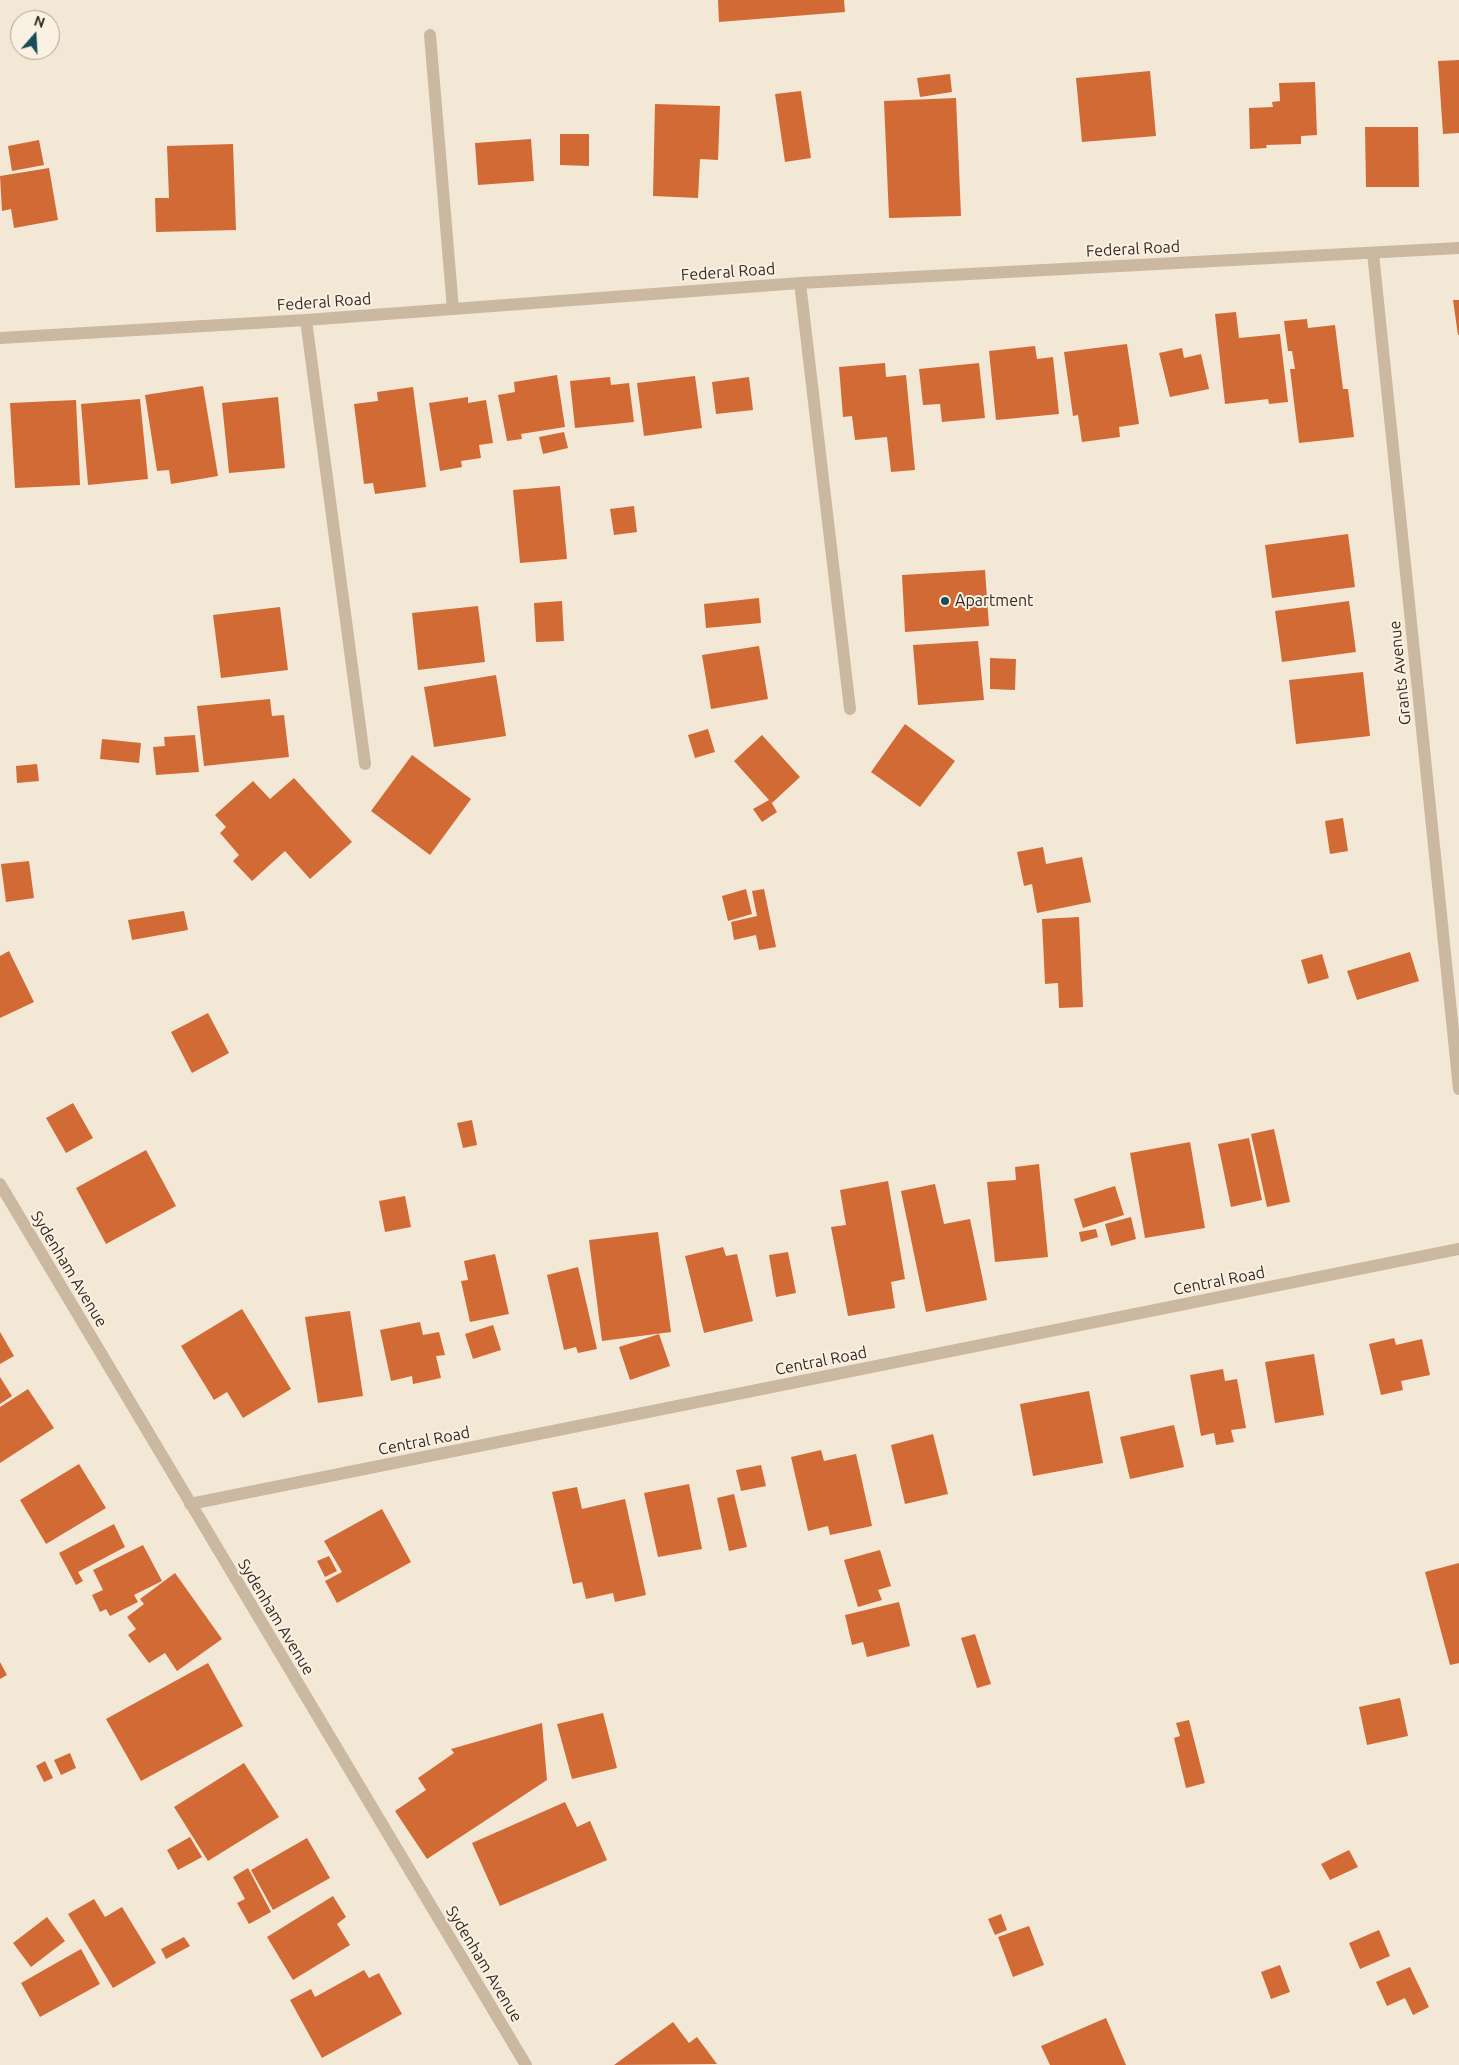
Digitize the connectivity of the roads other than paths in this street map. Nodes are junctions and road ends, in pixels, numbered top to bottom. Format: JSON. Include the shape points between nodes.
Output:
{"nodes":[{"id":1,"x":430,"y":34,"type":"dead end"},
{"id":2,"x":1459,"y":248,"type":"edge"},
{"id":3,"x":1373,"y":253,"type":"junction"},
{"id":4,"x":800,"y":283,"type":"junction"},
{"id":5,"x":453,"y":309,"type":"junction"},
{"id":6,"x":306,"y":320,"type":"junction"},
{"id":7,"x":0,"y":338,"type":"edge"},
{"id":8,"x":850,"y":709,"type":"dead end"},
{"id":9,"x":365,"y":764,"type":"dead end"},
{"id":10,"x":1459,"y":1089,"type":"edge"},
{"id":11,"x":0,"y":1184,"type":"edge"},
{"id":12,"x":1459,"y":1249,"type":"edge"},
{"id":13,"x":190,"y":1504,"type":"junction"},
{"id":14,"x":526,"y":2065,"type":"edge"}],
"edges":[{"from":1,"to":5,"type":"street"},
{"from":2,"to":3,"type":"street","name":"Federal Road"},
{"from":3,"to":4,"type":"street","name":"Federal Road"},
{"from":3,"to":10,"type":"street","name":"Grants Avenue"},
{"from":4,"to":5,"type":"street","name":"Federal Road"},
{"from":4,"to":8,"type":"street"},
{"from":5,"to":6,"type":"street","name":"Federal Road"},
{"from":6,"to":7,"type":"street","name":"Federal Road"},
{"from":6,"to":9,"type":"street"},
{"from":11,"to":13,"type":"street","name":"Sydenham Avenue"},
{"from":12,"to":13,"type":"street","name":"Central Road"},
{"from":13,"to":14,"type":"street","name":"Sydenham Avenue"}]}
